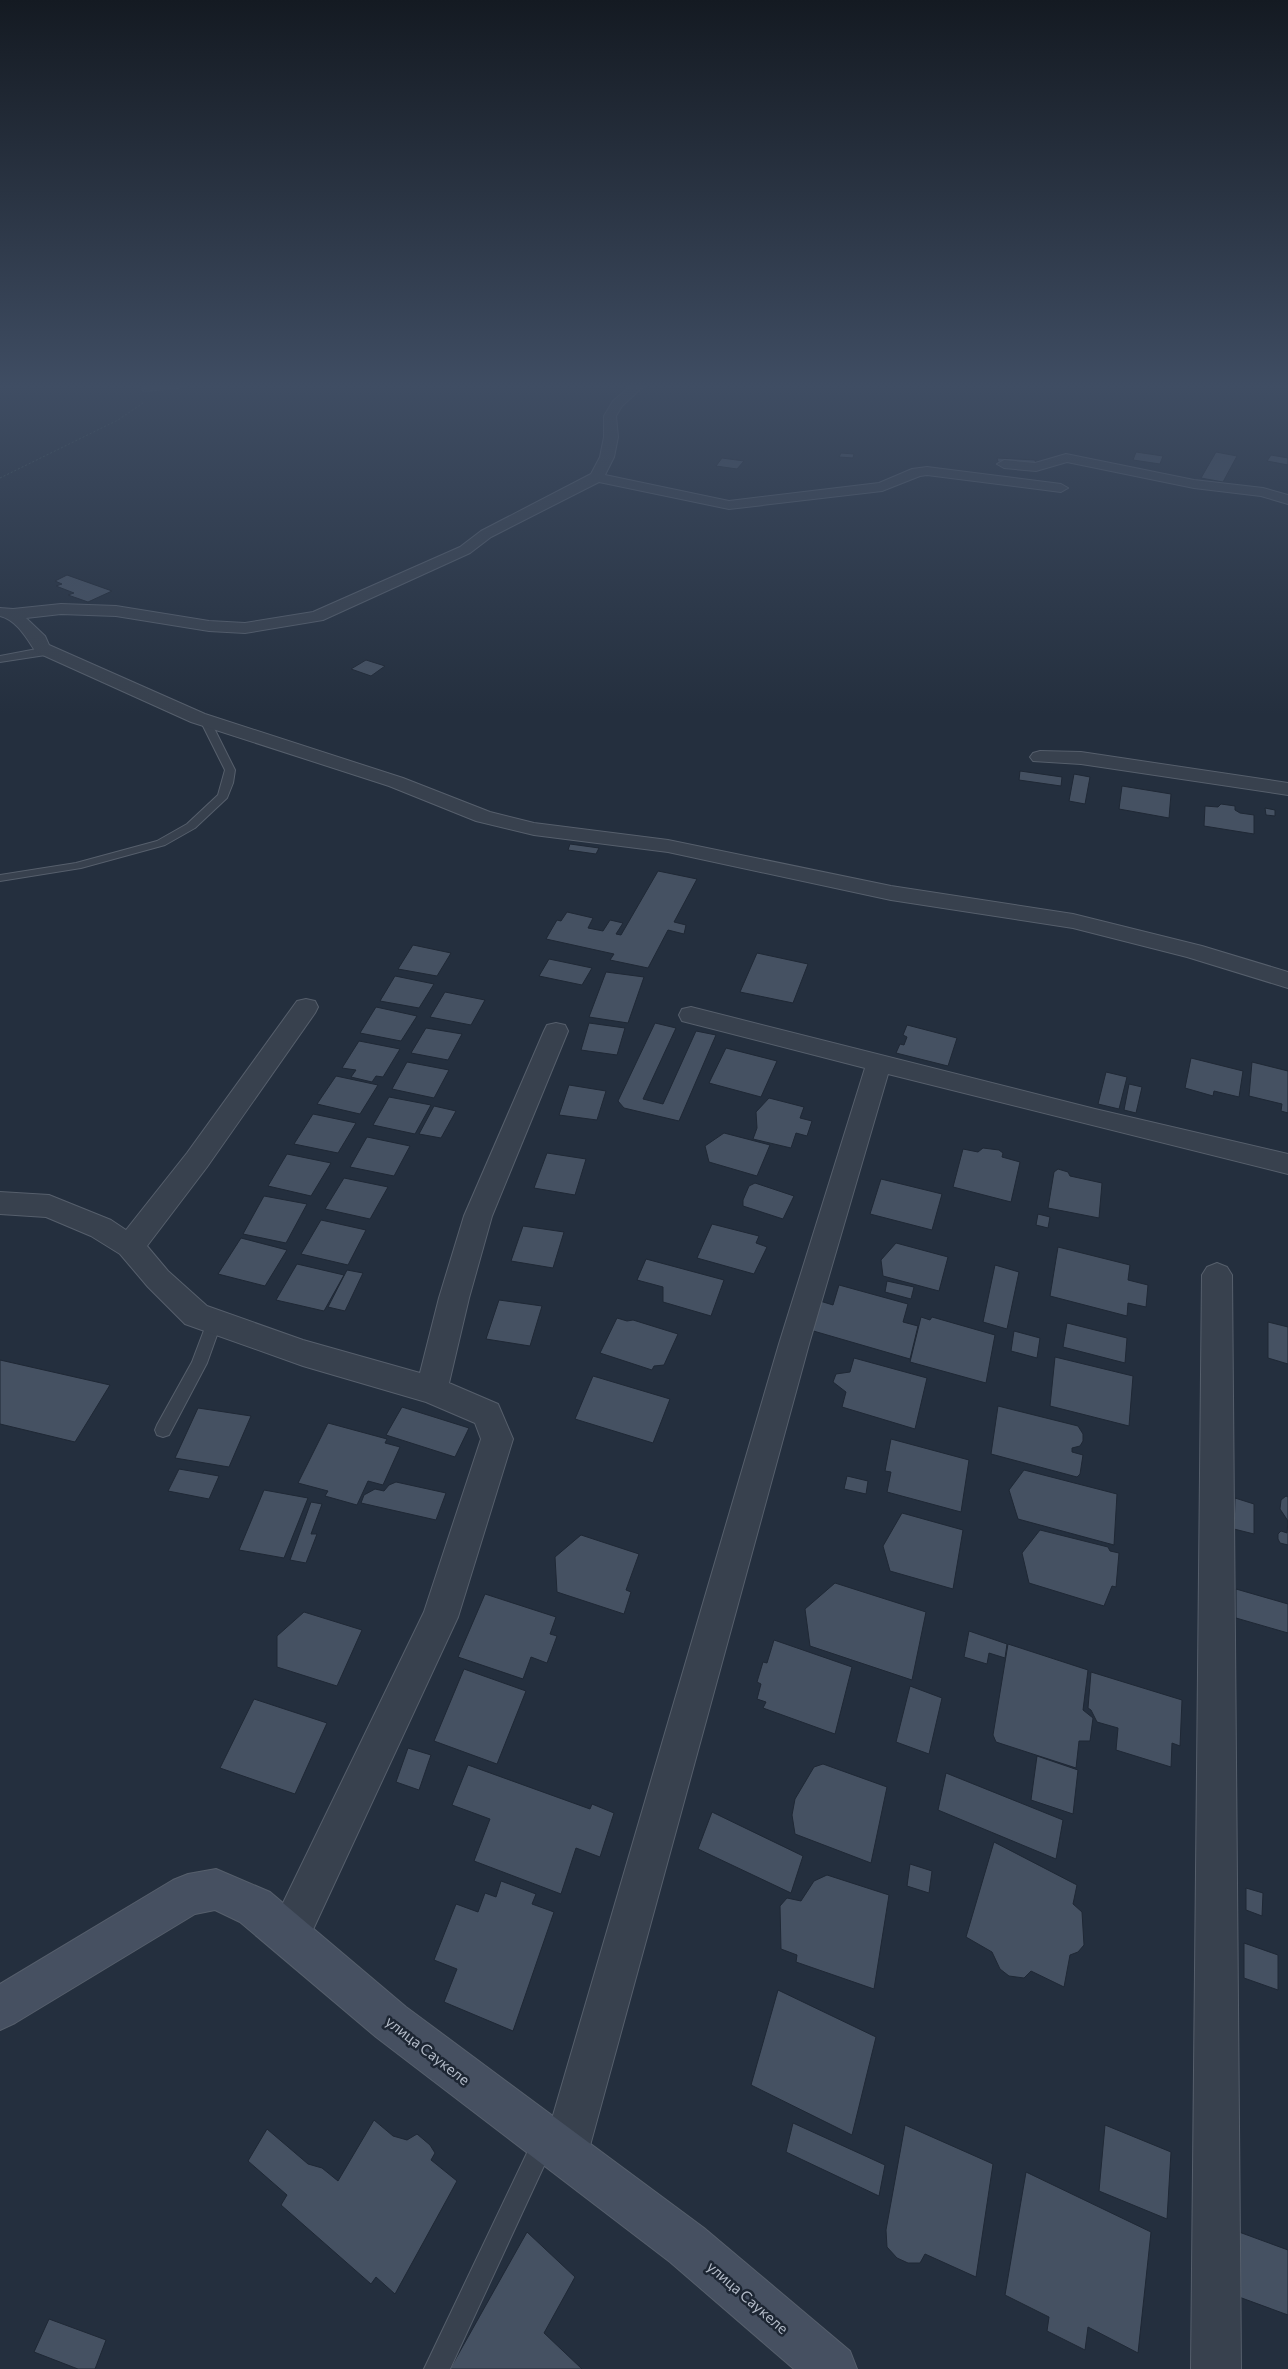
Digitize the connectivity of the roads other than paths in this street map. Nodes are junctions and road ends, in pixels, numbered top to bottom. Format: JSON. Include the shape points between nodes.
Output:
{"nodes":[{"id":1,"x":562,"y":495,"type":"edge"},
{"id":2,"x":679,"y":495,"type":"edge"},
{"id":3,"x":818,"y":495,"type":"edge"},
{"id":4,"x":1270,"y":495,"type":"edge"},
{"id":5,"x":1288,"y":500,"type":"edge"},
{"id":6,"x":7,"y":613,"type":"edge"},
{"id":7,"x":52,"y":651,"type":"junction"},
{"id":8,"x":0,"y":659,"type":"edge"},
{"id":9,"x":205,"y":720,"type":"junction"},
{"id":10,"x":1040,"y":756,"type":"dead end"},
{"id":11,"x":1288,"y":789,"type":"edge"},
{"id":12,"x":0,"y":878,"type":"edge"},
{"id":13,"x":1288,"y":980,"type":"edge"},
{"id":14,"x":306,"y":1007,"type":"dead end"},
{"id":15,"x":691,"y":1015,"type":"dead end"},
{"id":16,"x":556,"y":1031,"type":"dead end"},
{"id":17,"x":879,"y":1062,"type":"junction"},
{"id":18,"x":1288,"y":1164,"type":"edge"},
{"id":19,"x":0,"y":1203,"type":"edge"},
{"id":20,"x":130,"y":1246,"type":"junction"},
{"id":21,"x":1217,"y":1275,"type":"dead end"},
{"id":22,"x":214,"y":1321,"type":"junction"},
{"id":23,"x":432,"y":1390,"type":"junction"},
{"id":24,"x":163,"y":1430,"type":"dead end"},
{"id":25,"x":289,"y":1934,"type":"junction"},
{"id":26,"x":0,"y":2008,"type":"edge"},
{"id":27,"x":555,"y":2146,"type":"junction"},
{"id":28,"x":437,"y":2369,"type":"edge"},
{"id":29,"x":832,"y":2369,"type":"edge"},
{"id":30,"x":1216,"y":2369,"type":"edge"}],
"edges":[{"from":1,"to":6,"type":"street","via":[[486,534],[465,550],[317,616],[245,628],[209,626],[116,611],[61,609]]},
{"from":2,"to":3,"type":"street","via":[[729,505]]},
{"from":4,"to":5,"type":"street"},
{"from":6,"to":7,"type":"street","via":[[38,640],[42,648]]},
{"from":7,"to":8,"type":"lane"},
{"from":7,"to":9,"type":"street"},
{"from":9,"to":12,"type":"lane","via":[[230,770],[223,796],[191,826],[160,843],[77,866]]},
{"from":9,"to":13,"type":"street","via":[[396,782],[483,817],[534,829],[668,846],[891,893],[1073,921],[1194,951]]},
{"from":10,"to":11,"type":"street","via":[[1081,758]]},
{"from":14,"to":20,"type":"street","via":[[197,1160]]},
{"from":15,"to":17,"type":"street"},
{"from":16,"to":23,"type":"street","via":[[478,1216]]},
{"from":17,"to":18,"type":"street"},
{"from":17,"to":27,"type":"street"},
{"from":19,"to":20,"type":"street","via":[[49,1206],[101,1228]]},
{"from":20,"to":22,"type":"street","via":[[158,1279],[196,1315]]},
{"from":21,"to":30,"type":"street"},
{"from":22,"to":23,"type":"street","via":[[303,1353]]},
{"from":22,"to":24,"type":"lane","via":[[199,1363]]},
{"from":23,"to":25,"type":"street","via":[[487,1414],[497,1439],[493,1458],[440,1617]]},
{"from":25,"to":26,"type":"street","name":"улица Саукеле","via":[[255,1906],[216,1889],[188,1895]]},
{"from":25,"to":27,"type":"street","name":"улица Саукеле","via":[[391,2022]]},
{"from":27,"to":28,"type":"lane"},
{"from":27,"to":29,"type":"street","name":"улица Саукеле","via":[[687,2245]]}]}
